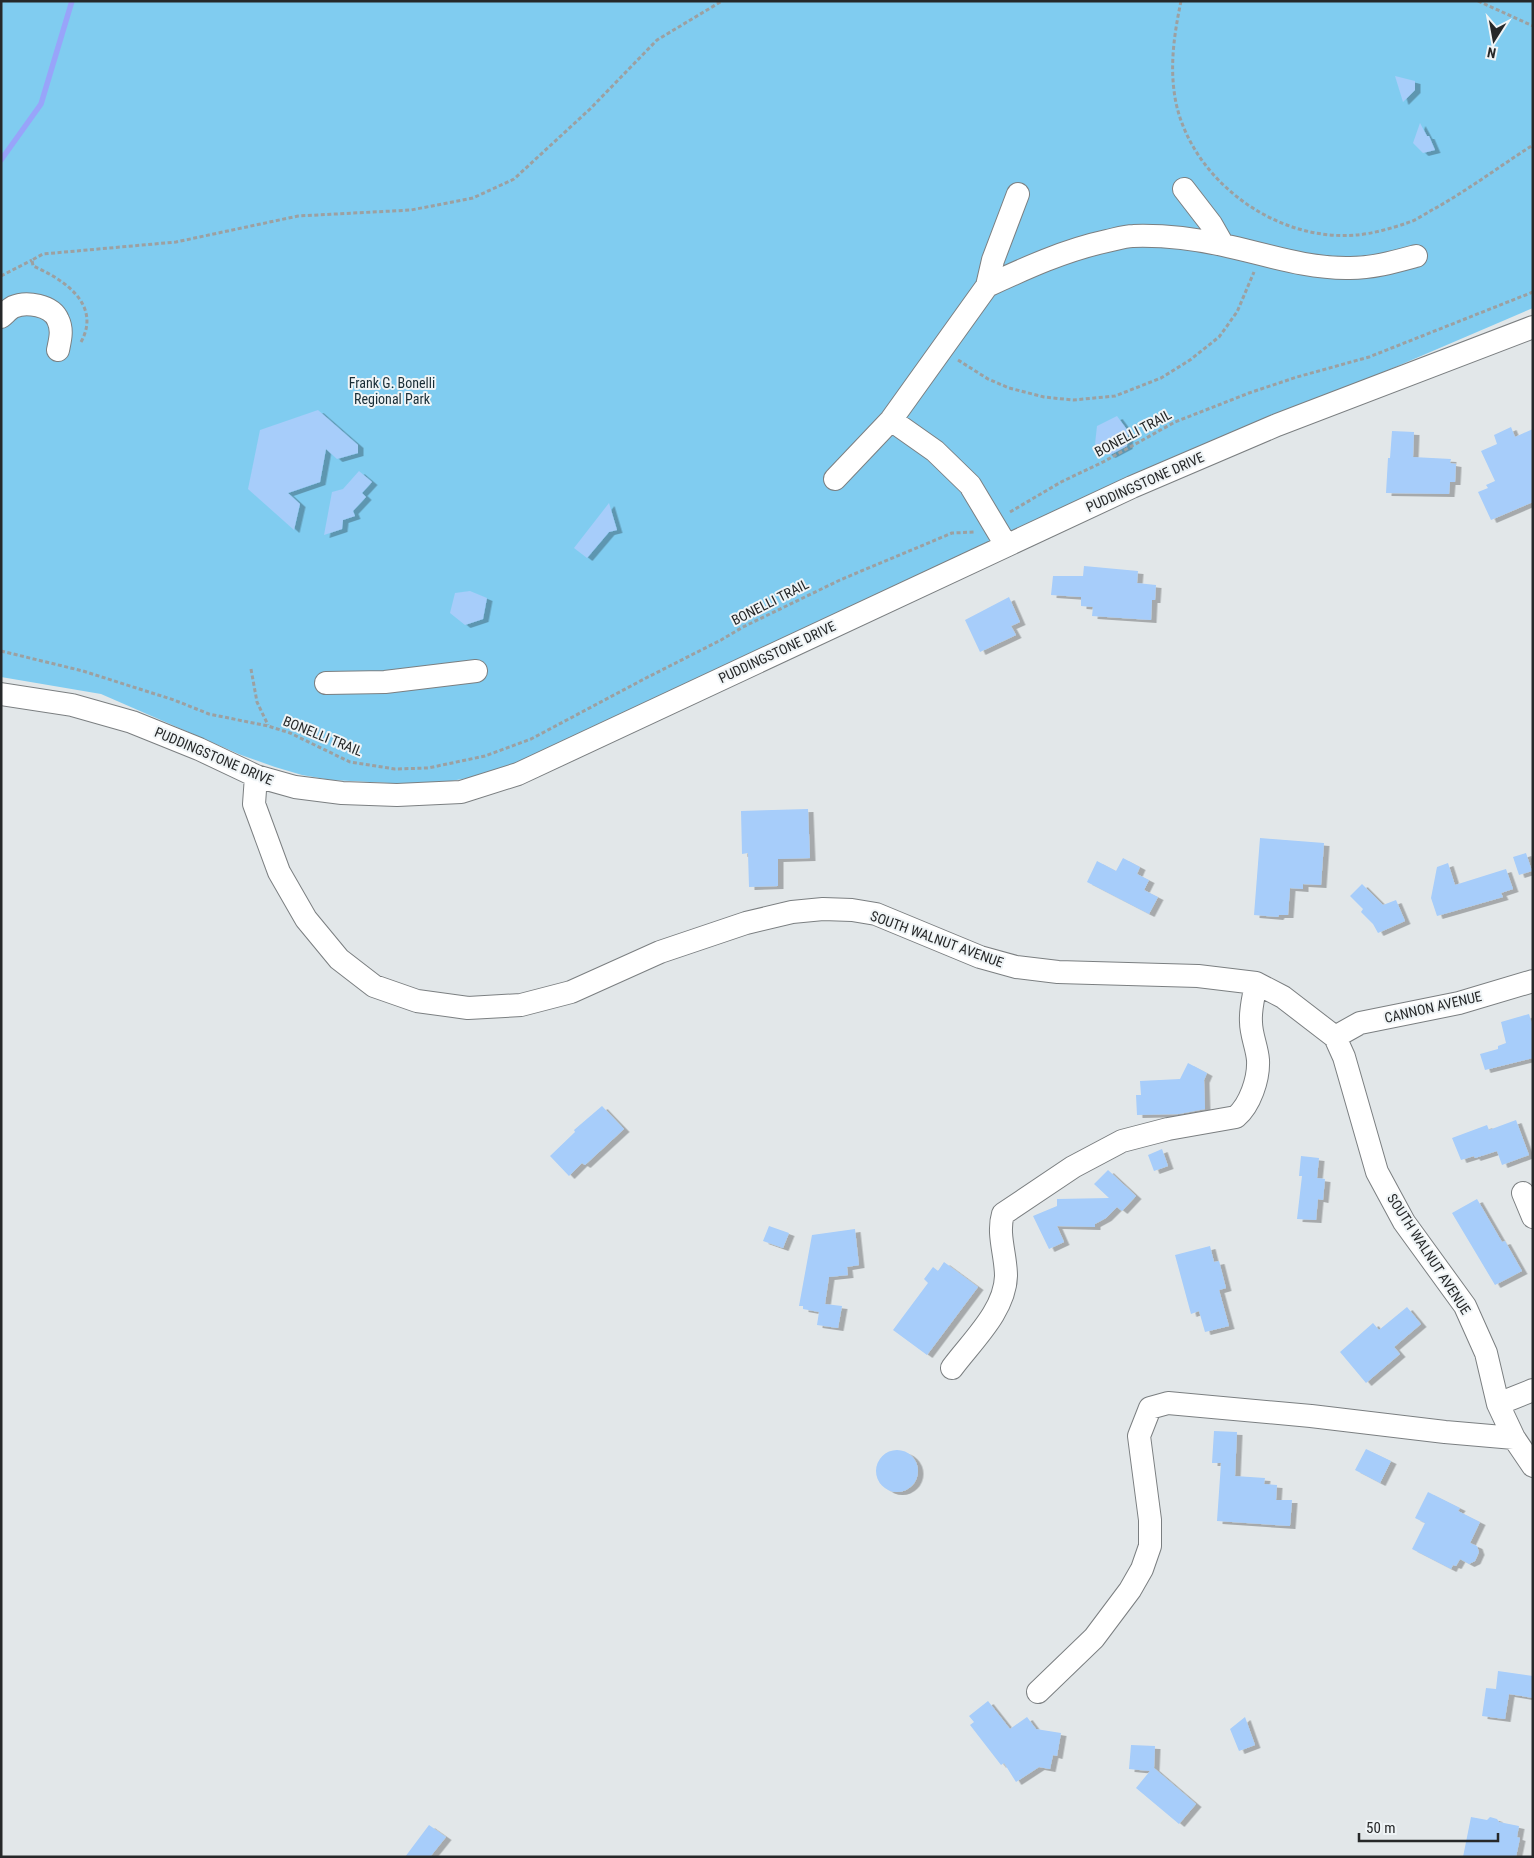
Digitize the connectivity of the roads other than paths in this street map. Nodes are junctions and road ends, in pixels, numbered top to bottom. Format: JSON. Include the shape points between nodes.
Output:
{"nodes":[{"id":1,"x":1184,"y":189,"type":"dead end"},
{"id":2,"x":1018,"y":194,"type":"dead end"},
{"id":3,"x":1223,"y":245,"type":"junction"},
{"id":4,"x":1416,"y":256,"type":"dead end"},
{"id":5,"x":987,"y":286,"type":"junction"},
{"id":6,"x":1,"y":317,"type":"edge"},
{"id":7,"x":1533,"y":327,"type":"edge"},
{"id":8,"x":58,"y":350,"type":"dead end"},
{"id":9,"x":891,"y":420,"type":"junction"},
{"id":10,"x":835,"y":479,"type":"dead end"},
{"id":11,"x":1006,"y":545,"type":"junction"},
{"id":12,"x":476,"y":671,"type":"dead end"},
{"id":13,"x":326,"y":683,"type":"dead end"},
{"id":14,"x":1,"y":694,"type":"edge"},
{"id":15,"x":256,"y":776,"type":"junction"},
{"id":16,"x":1533,"y":981,"type":"edge"},
{"id":17,"x":1256,"y":983,"type":"junction"},
{"id":18,"x":1335,"y":1037,"type":"junction"},
{"id":19,"x":1523,"y":1193,"type":"dead end"},
{"id":20,"x":1533,"y":1217,"type":"edge"},
{"id":21,"x":952,"y":1368,"type":"dead end"},
{"id":22,"x":1533,"y":1390,"type":"edge"},
{"id":23,"x":1498,"y":1404,"type":"junction"},
{"id":24,"x":1514,"y":1438,"type":"junction"},
{"id":25,"x":1533,"y":1466,"type":"edge"},
{"id":26,"x":1038,"y":1692,"type":"dead end"}],
"edges":[{"from":1,"to":3,"type":"street"},
{"from":2,"to":5,"type":"street","via":[[993,260]]},
{"from":3,"to":4,"type":"street","via":[[1310,264],[1349,268],[1379,266]]},
{"from":3,"to":5,"type":"street","via":[[1181,238],[1132,236],[1082,247]]},
{"from":5,"to":9,"type":"street"},
{"from":6,"to":8,"type":"street","via":[[14,306],[31,304],[46,308],[58,318],[61,334]]},
{"from":7,"to":11,"type":"street","name":"PUDDINGSTONE DRIVE","via":[[1277,425]]},
{"from":9,"to":10,"type":"street"},
{"from":9,"to":11,"type":"street","via":[[935,451],[970,485]]},
{"from":11,"to":15,"type":"street","name":"PUDDINGSTONE DRIVE","via":[[510,777],[461,792],[396,796],[295,787]]},
{"from":12,"to":13,"type":"street","via":[[386,682]]},
{"from":14,"to":15,"type":"street","name":"PUDDINGSTONE DRIVE","via":[[72,705],[132,722]]},
{"from":15,"to":17,"type":"street","name":"SOUTH WALNUT AVENUE","via":[[254,804],[279,872],[306,919],[339,959],[374,986],[417,1001],[468,1008],[521,1004],[571,992],[660,952],[746,923],[792,912],[824,909],[876,914],[980,957],[1016,967],[1058,972],[1198,976]]},
{"from":16,"to":18,"type":"street","name":"CANNON AVENUE","via":[[1459,1003],[1360,1023]]},
{"from":17,"to":18,"type":"street","name":"SOUTH WALNUT AVENUE","via":[[1283,997]]},
{"from":17,"to":21,"type":"street","via":[[1251,1022],[1258,1060],[1257,1075],[1243,1111],[1236,1117],[1122,1141],[1073,1167],[1003,1214],[1000,1223],[1006,1276],[1003,1294],[994,1314]]},
{"from":18,"to":23,"type":"street","name":"SOUTH WALNUT AVENUE","via":[[1344,1056],[1377,1172],[1404,1222],[1465,1306],[1486,1353]]},
{"from":19,"to":20,"type":"street"},
{"from":22,"to":23,"type":"street"},
{"from":23,"to":24,"type":"street","name":"SOUTH WALNUT AVENUE"},
{"from":24,"to":25,"type":"street","name":"SOUTH WALNUT AVENUE"},
{"from":24,"to":26,"type":"street","via":[[1168,1403],[1150,1408],[1139,1436],[1150,1520],[1150,1546],[1142,1569],[1094,1638]]}]}
